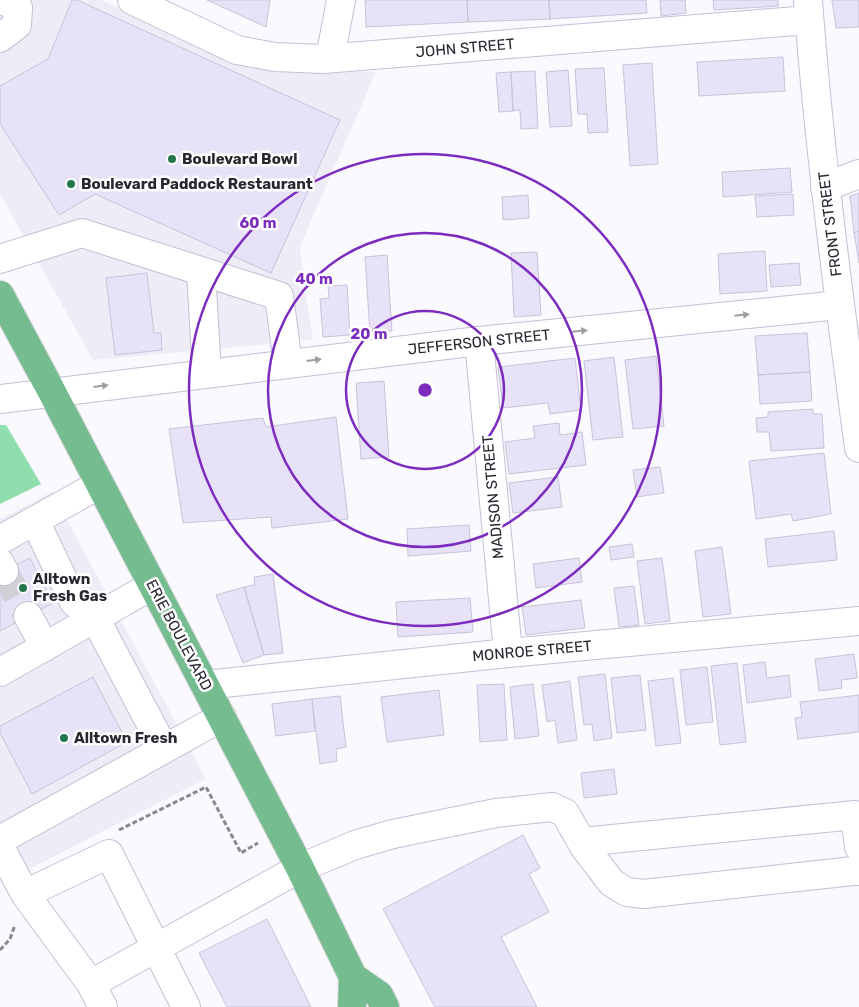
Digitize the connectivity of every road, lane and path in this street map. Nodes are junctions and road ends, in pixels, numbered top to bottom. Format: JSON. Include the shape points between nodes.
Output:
{"nodes":[{"id":1,"x":3,"y":0,"type":"edge"},
{"id":2,"x":132,"y":0,"type":"edge"},
{"id":3,"x":341,"y":0,"type":"edge"},
{"id":4,"x":808,"y":10,"type":"edge"},
{"id":5,"x":0,"y":38,"type":"edge"},
{"id":6,"x":330,"y":58,"type":"junction"},
{"id":7,"x":859,"y":174,"type":"edge"},
{"id":8,"x":825,"y":187,"type":"junction"},
{"id":9,"x":0,"y":259,"type":"edge"},
{"id":10,"x":201,"y":271,"type":"junction"},
{"id":11,"x":0,"y":294,"type":"edge"},
{"id":12,"x":839,"y":305,"type":"junction"},
{"id":13,"x":479,"y":341,"type":"junction"},
{"id":14,"x":288,"y":364,"type":"junction"},
{"id":15,"x":207,"y":374,"type":"junction"},
{"id":16,"x":52,"y":392,"type":"junction"},
{"id":17,"x":0,"y":399,"type":"edge"},
{"id":18,"x":859,"y":448,"type":"edge"},
{"id":19,"x":100,"y":484,"type":"junction"},
{"id":20,"x":35,"y":521,"type":"junction"},
{"id":21,"x":0,"y":540,"type":"edge"},
{"id":22,"x":153,"y":585,"type":"junction"},
{"id":23,"x":28,"y":616,"type":"tunnel mouth"},
{"id":24,"x":94,"y":618,"type":"junction"},
{"id":25,"x":859,"y":621,"type":"edge"},
{"id":26,"x":44,"y":647,"type":"junction"},
{"id":27,"x":508,"y":652,"type":"junction"},
{"id":28,"x":2,"y":665,"type":"edge"},
{"id":29,"x":205,"y":685,"type":"junction"},
{"id":30,"x":222,"y":717,"type":"junction"},
{"id":31,"x":164,"y":749,"type":"junction"},
{"id":32,"x":280,"y":830,"type":"junction"},
{"id":33,"x":111,"y":834,"type":"dead end"},
{"id":34,"x":0,"y":840,"type":"edge"},
{"id":35,"x":582,"y":842,"type":"junction"},
{"id":36,"x":0,"y":847,"type":"edge"},
{"id":37,"x":859,"y":847,"type":"edge"},
{"id":38,"x":300,"y":868,"type":"junction"},
{"id":39,"x":859,"y":871,"type":"edge"},
{"id":40,"x":24,"y":894,"type":"junction"},
{"id":41,"x":156,"y":948,"type":"junction"},
{"id":42,"x":353,"y":977,"type":"junction"},
{"id":43,"x":97,"y":996,"type":"edge"},
{"id":44,"x":186,"y":1007,"type":"edge"},
{"id":45,"x":352,"y":1007,"type":"edge"},
{"id":46,"x":385,"y":1007,"type":"edge"}],
"edges":[{"from":1,"to":5,"type":"street","via":[[18,8],[17,25]]},
{"from":2,"to":6,"type":"street","name":"JOHN STREET","via":[[237,50],[274,57]]},
{"from":3,"to":6,"type":"street"},
{"from":4,"to":6,"type":"street","name":"JOHN STREET"},
{"from":4,"to":8,"type":"street","name":"FRONT STREET"},
{"from":7,"to":8,"type":"street"},
{"from":8,"to":12,"type":"street","name":"FRONT STREET"},
{"from":9,"to":10,"type":"street","via":[[82,233]]},
{"from":10,"to":14,"type":"street","via":[[279,296]]},
{"from":10,"to":15,"type":"street"},
{"from":11,"to":16,"type":"highway","name":"ERIE BOULEVARD"},
{"from":13,"to":12,"type":"street","name":"JEFFERSON STREET","one_way":true},
{"from":12,"to":18,"type":"street","name":"FRONT STREET"},
{"from":14,"to":13,"type":"street","name":"JEFFERSON STREET","one_way":true},
{"from":13,"to":27,"type":"street","name":"MADISON STREET"},
{"from":14,"to":15,"type":"street","name":"JEFFERSON STREET"},
{"from":16,"to":15,"type":"street","name":"JEFFERSON STREET","one_way":true},
{"from":16,"to":17,"type":"street","name":"JEFFERSON STREET"},
{"from":16,"to":19,"type":"highway","name":"ERIE BOULEVARD"},
{"from":19,"to":20,"type":"street"},
{"from":19,"to":22,"type":"highway","name":"ERIE BOULEVARD"},
{"from":20,"to":21,"type":"street"},
{"from":20,"to":24,"type":"street","via":[[74,602]]},
{"from":22,"to":24,"type":"street"},
{"from":22,"to":29,"type":"highway","name":"ERIE BOULEVARD"},
{"from":23,"to":26,"type":"street"},
{"from":24,"to":26,"type":"street"},
{"from":24,"to":31,"type":"street"},
{"from":25,"to":27,"type":"street","name":"MONROE STREET"},
{"from":26,"to":28,"type":"street"},
{"from":27,"to":29,"type":"street","name":"MONROE STREET"},
{"from":29,"to":30,"type":"highway","name":"ERIE BOULEVARD"},
{"from":30,"to":31,"type":"street"},
{"from":30,"to":32,"type":"highway","name":"ERIE BOULEVARD"},
{"from":31,"to":34,"type":"street"},
{"from":32,"to":33,"type":"path","via":[[241,853],[206,787]]},
{"from":32,"to":38,"type":"highway","name":"ERIE BOULEVARD"},
{"from":35,"to":37,"type":"street","via":[[855,815]]},
{"from":35,"to":38,"type":"street","via":[[565,813],[552,806],[496,813],[393,834],[355,845]]},
{"from":35,"to":39,"type":"street","via":[[612,883],[627,892],[643,894]]},
{"from":36,"to":40,"type":"street"},
{"from":38,"to":41,"type":"street"},
{"from":38,"to":42,"type":"highway","name":"ERIE BOULEVARD"},
{"from":40,"to":41,"type":"street","via":[[109,854]]},
{"from":40,"to":43,"type":"street"},
{"from":41,"to":43,"type":"street"},
{"from":41,"to":44,"type":"street"},
{"from":42,"to":45,"type":"highway","name":"ERIE BOULEVARD"},
{"from":42,"to":46,"type":"highway","name":"ERIE BOULEVARD","via":[[379,995]]}]}
